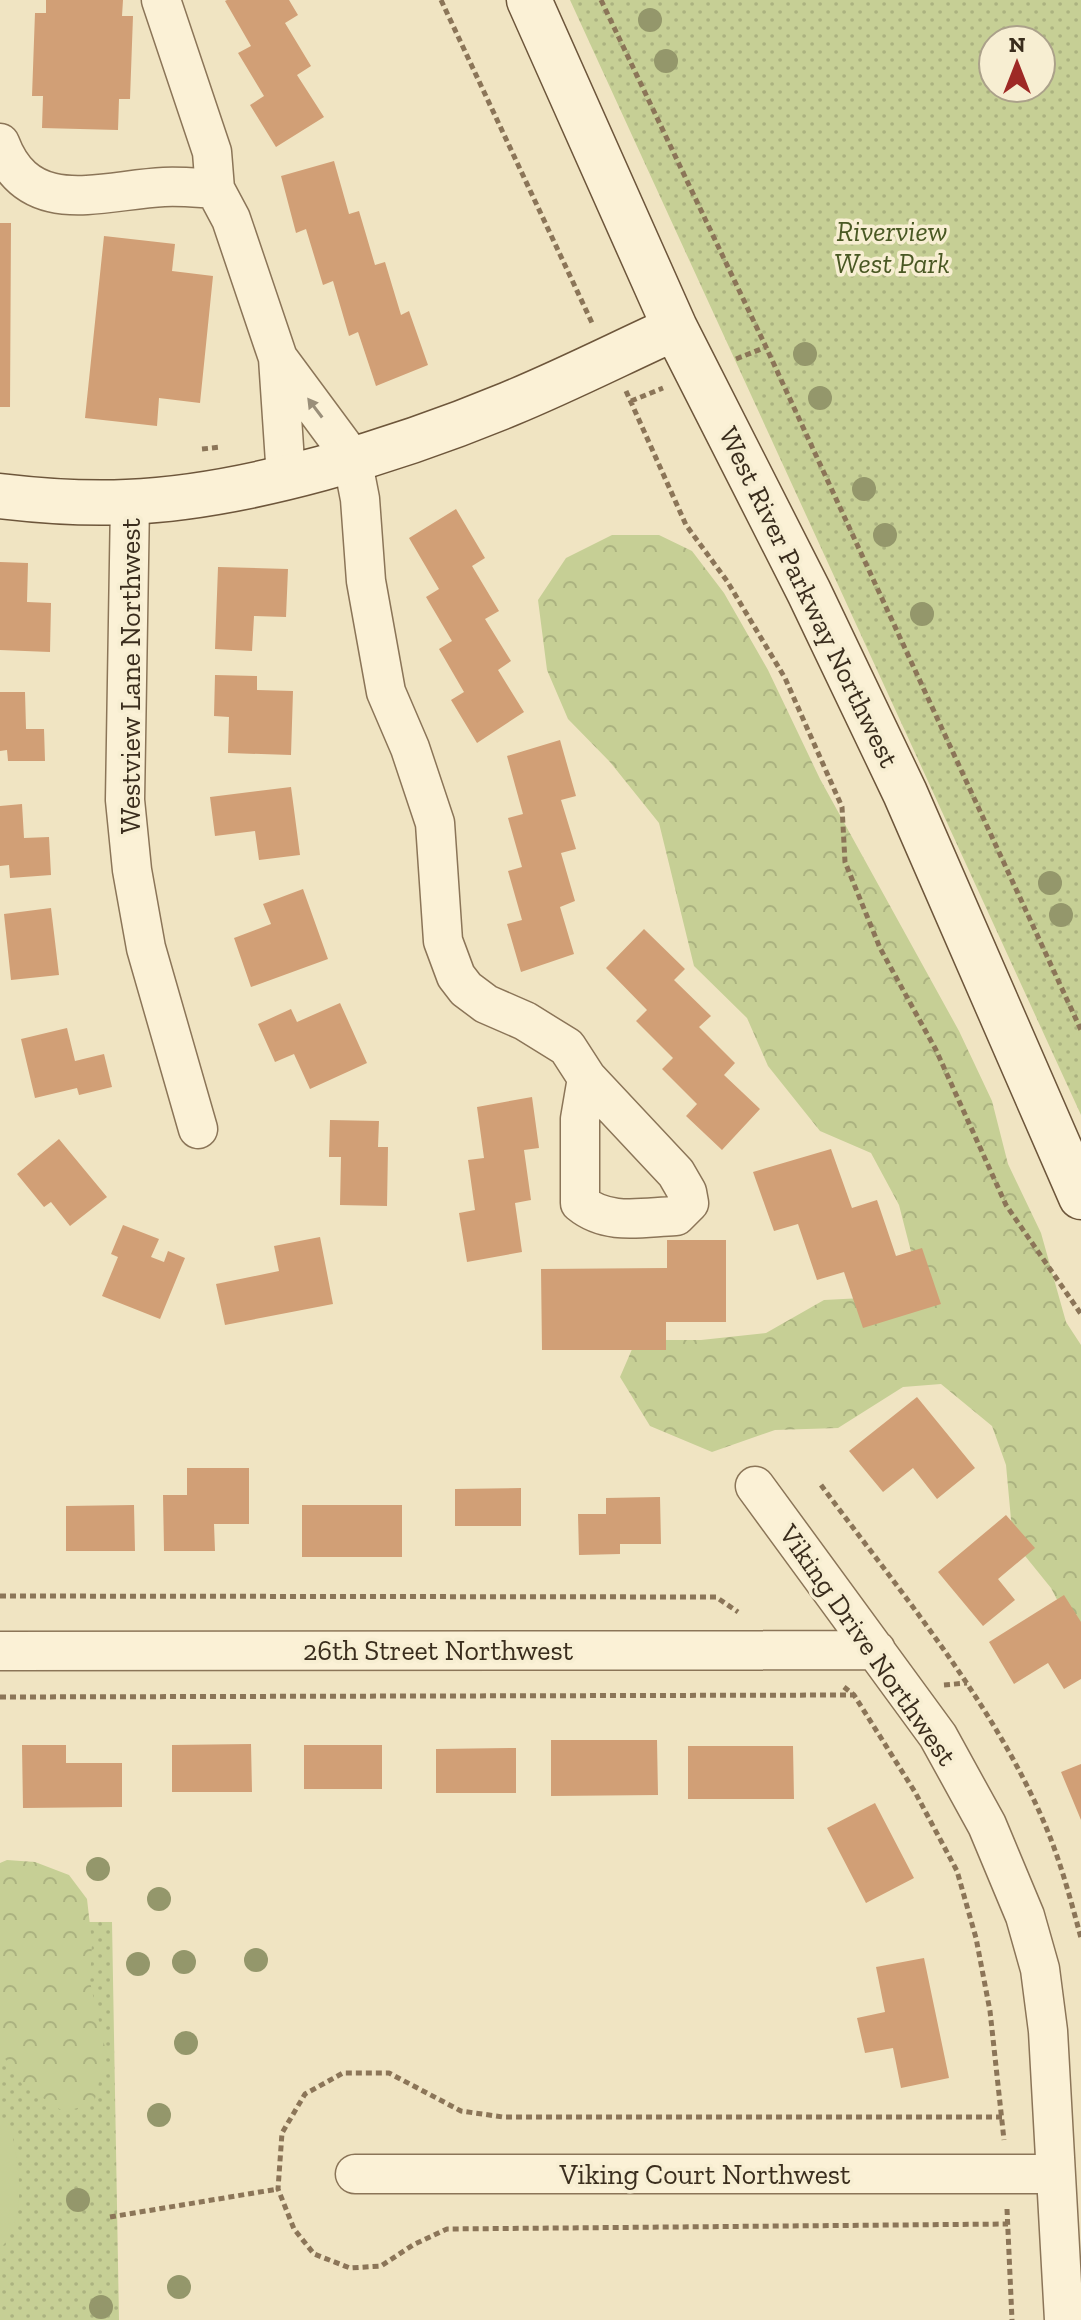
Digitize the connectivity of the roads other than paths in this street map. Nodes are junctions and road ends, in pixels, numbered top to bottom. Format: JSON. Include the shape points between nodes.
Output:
{"nodes":[{"id":1,"x":161,"y":0,"type":"edge"},
{"id":2,"x":529,"y":0,"type":"edge"},
{"id":3,"x":0,"y":143,"type":"edge"},
{"id":4,"x":215,"y":189,"type":"junction"},
{"id":5,"x":675,"y":328,"type":"junction"},
{"id":6,"x":278,"y":358,"type":"junction"},
{"id":7,"x":285,"y":458,"type":"junction"},
{"id":8,"x":352,"y":458,"type":"junction"},
{"id":9,"x":0,"y":496,"type":"edge"},
{"id":10,"x":130,"y":502,"type":"junction"},
{"id":11,"x":587,"y":1078,"type":"dead end"},
{"id":12,"x":198,"y":1129,"type":"dead end"},
{"id":13,"x":1081,"y":1197,"type":"edge"},
{"id":14,"x":755,"y":1486,"type":"dead end"},
{"id":15,"x":876,"y":1650,"type":"junction"},
{"id":16,"x":0,"y":1651,"type":"edge"},
{"id":17,"x":355,"y":2174,"type":"dead end"},
{"id":18,"x":1055,"y":2174,"type":"junction"},
{"id":19,"x":1064,"y":2320,"type":"edge"}],
"edges":[{"from":1,"to":4,"type":"street","via":[[212,152]]},
{"from":2,"to":5,"type":"main road","name":"West River Parkway Northwest"},
{"from":3,"to":4,"type":"street","via":[[27,183],[44,191],[68,196],[165,187]]},
{"from":4,"to":6,"type":"street","via":[[231,219]]},
{"from":5,"to":8,"type":"main road","via":[[511,404]]},
{"from":5,"to":13,"type":"main road","name":"West River Parkway Northwest","via":[[905,793]]},
{"from":6,"to":7,"type":"street"},
{"from":8,"to":6,"type":"street","one_way":true},
{"from":7,"to":8,"type":"main road"},
{"from":7,"to":10,"type":"main road","via":[[209,492]]},
{"from":8,"to":11,"type":"street","via":[[386,692],[433,815],[448,957],[466,989],[551,1035],[567,1047]]},
{"from":9,"to":10,"type":"main road"},
{"from":10,"to":12,"type":"street","name":"Westview Lane Northwest","via":[[125,800],[132,870],[146,948]]},
{"from":14,"to":15,"type":"street","name":"Viking Drive Northwest"},
{"from":15,"to":16,"type":"street","name":"26th Street Northwest"},
{"from":15,"to":18,"type":"street","name":"Viking Drive Northwest","via":[[938,1736],[987,1825],[1025,1916],[1040,1969],[1048,2031]]},
{"from":17,"to":18,"type":"street","name":"Viking Court Northwest"},
{"from":18,"to":19,"type":"street","name":"Viking Drive Northwest"}]}
